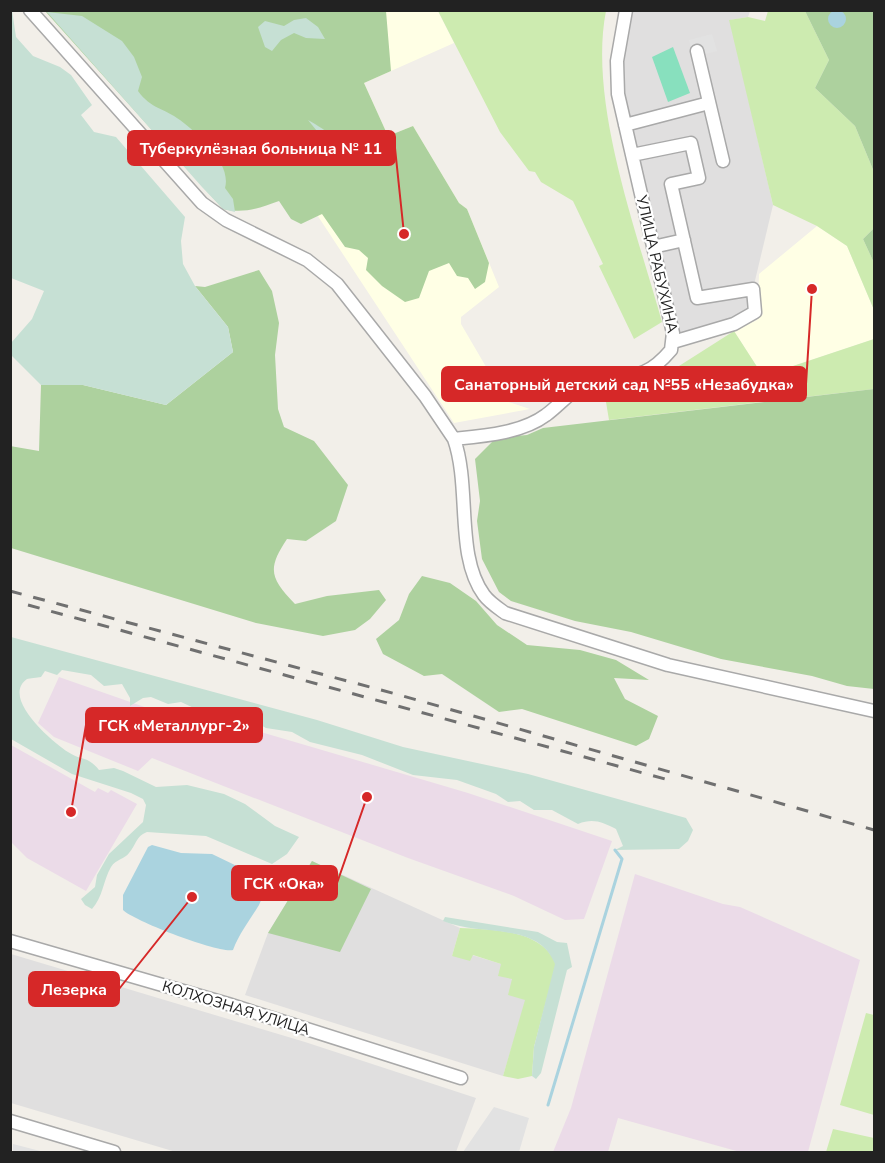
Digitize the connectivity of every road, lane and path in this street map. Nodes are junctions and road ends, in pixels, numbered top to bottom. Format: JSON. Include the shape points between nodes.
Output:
{"nodes":[{"id":1,"x":30,"y":10,"type":"edge"},
{"id":2,"x":626,"y":10,"type":"edge"},
{"id":3,"x":696,"y":51,"type":"dead end"},
{"id":4,"x":709,"y":103,"type":"junction"},
{"id":5,"x":625,"y":125,"type":"junction"},
{"id":6,"x":632,"y":155,"type":"junction"},
{"id":7,"x":723,"y":161,"type":"dead end"},
{"id":8,"x":684,"y":240,"type":"junction"},
{"id":9,"x":653,"y":247,"type":"junction"},
{"id":10,"x":674,"y":342,"type":"junction"},
{"id":11,"x":454,"y":438,"type":"junction"},
{"id":12,"x":874,"y":711,"type":"edge"},
{"id":13,"x":10,"y":941,"type":"edge"},
{"id":14,"x":461,"y":1078,"type":"dead end"},
{"id":15,"x":10,"y":1121,"type":"edge"},
{"id":16,"x":114,"y":1152,"type":"edge"}],
"edges":[{"from":1,"to":11,"type":"street","via":[[202,203],[226,220],[307,260],[337,284]]},
{"from":2,"to":5,"type":"street","name":"УЛИЦА РАБУХИНА","via":[[616,61]]},
{"from":3,"to":4,"type":"street"},
{"from":4,"to":5,"type":"street"},
{"from":4,"to":7,"type":"street"},
{"from":5,"to":6,"type":"street","name":"УЛИЦА РАБУХИНА"},
{"from":6,"to":8,"type":"street","via":[[691,143],[699,178],[671,184]]},
{"from":6,"to":9,"type":"street","name":"УЛИЦА РАБУХИНА"},
{"from":8,"to":9,"type":"street"},
{"from":8,"to":10,"type":"street","via":[[697,298],[753,289],[755,312],[734,324]]},
{"from":9,"to":10,"type":"street","name":"УЛИЦА РАБУХИНА"},
{"from":10,"to":11,"type":"street","name":"УЛИЦА РАБУХИНА","via":[[650,370],[638,376],[584,385],[525,427]]},
{"from":11,"to":12,"type":"street","via":[[461,459],[468,554],[474,579],[485,597],[505,613],[668,665]]},
{"from":13,"to":14,"type":"street","name":"КОЛХОЗНАЯ УЛИЦА","via":[[228,1004]]},
{"from":15,"to":16,"type":"street"}]}
